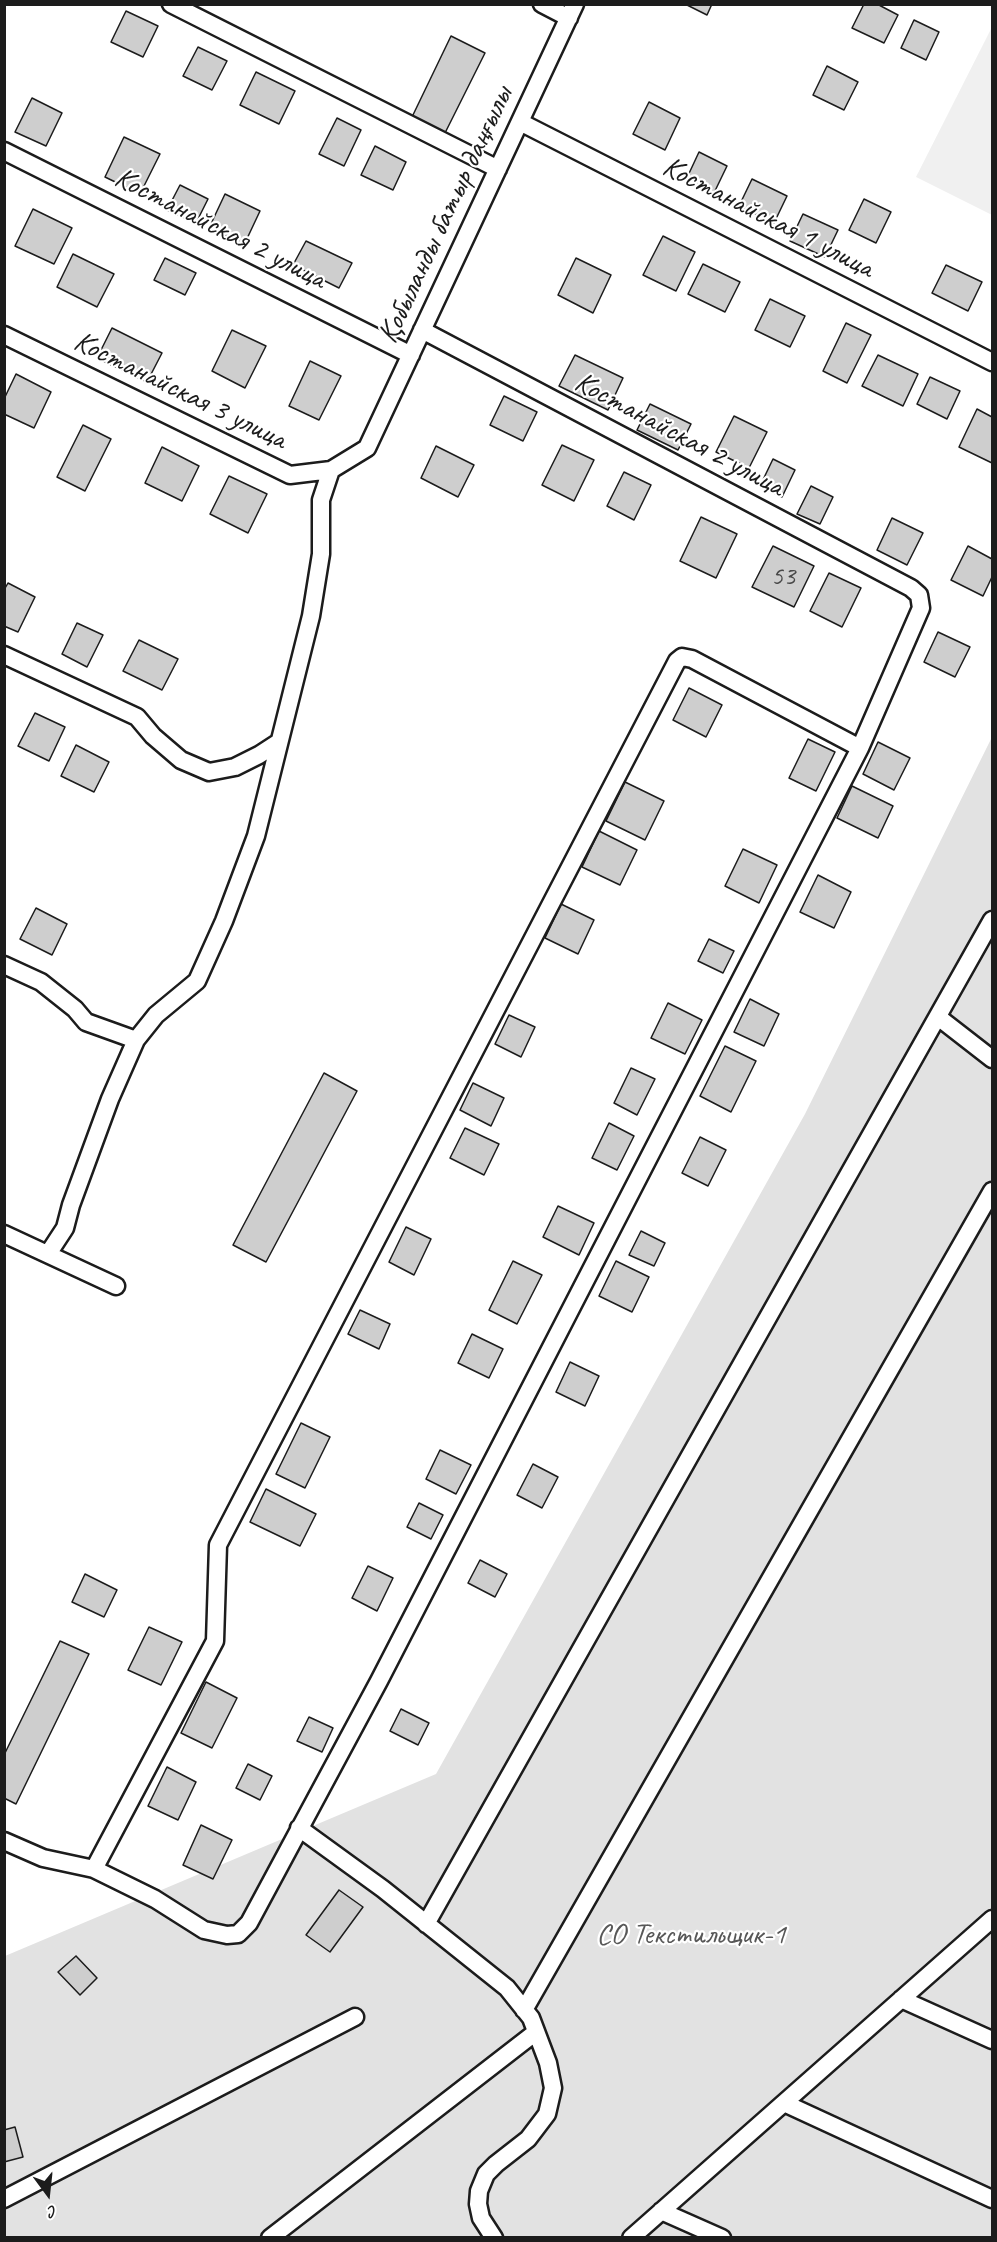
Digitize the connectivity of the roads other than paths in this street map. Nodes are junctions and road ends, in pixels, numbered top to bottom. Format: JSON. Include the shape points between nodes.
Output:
{"nodes":[{"id":1,"x":171,"y":4,"type":"edge"},
{"id":2,"x":542,"y":4,"type":"edge"},
{"id":3,"x":572,"y":11,"type":"edge"},
{"id":4,"x":520,"y":122,"type":"junction"},
{"id":5,"x":4,"y":151,"type":"edge"},
{"id":6,"x":498,"y":169,"type":"junction"},
{"id":7,"x":422,"y":330,"type":"junction"},
{"id":8,"x":4,"y":335,"type":"edge"},
{"id":9,"x":411,"y":355,"type":"junction"},
{"id":10,"x":993,"y":362,"type":"edge"},
{"id":11,"x":367,"y":448,"type":"joint"},
{"id":12,"x":332,"y":470,"type":"junction"},
{"id":13,"x":4,"y":655,"type":"edge"},
{"id":14,"x":279,"y":742,"type":"junction"},
{"id":15,"x":860,"y":748,"type":"junction"},
{"id":16,"x":993,"y":920,"type":"edge"},
{"id":17,"x":4,"y":965,"type":"edge"},
{"id":18,"x":938,"y":1017,"type":"junction"},
{"id":19,"x":136,"y":1040,"type":"junction"},
{"id":20,"x":993,"y":1059,"type":"edge"},
{"id":21,"x":993,"y":1191,"type":"edge"},
{"id":22,"x":4,"y":1234,"type":"edge"},
{"id":23,"x":48,"y":1254,"type":"junction"},
{"id":24,"x":116,"y":1286,"type":"dead end"},
{"id":25,"x":299,"y":1828,"type":"junction"},
{"id":26,"x":4,"y":1841,"type":"edge"},
{"id":27,"x":94,"y":1869,"type":"junction"},
{"id":28,"x":993,"y":1919,"type":"edge"},
{"id":29,"x":426,"y":1924,"type":"junction"},
{"id":30,"x":901,"y":1999,"type":"junction"},
{"id":31,"x":524,"y":2010,"type":"junction"},
{"id":32,"x":356,"y":2018,"type":"dead end"},
{"id":33,"x":536,"y":2032,"type":"junction"},
{"id":34,"x":993,"y":2040,"type":"edge"},
{"id":35,"x":784,"y":2103,"type":"junction"},
{"id":36,"x":4,"y":2199,"type":"edge"},
{"id":37,"x":993,"y":2199,"type":"edge"},
{"id":38,"x":661,"y":2211,"type":"junction"},
{"id":39,"x":270,"y":2238,"type":"edge"},
{"id":40,"x":494,"y":2238,"type":"edge"},
{"id":41,"x":631,"y":2238,"type":"edge"},
{"id":42,"x":722,"y":2238,"type":"edge"}],
"edges":[{"from":1,"to":6,"type":"street"},
{"from":2,"to":3,"type":"street"},
{"from":3,"to":4,"type":"street","name":"Қобыланды батыр даңғылы"},
{"from":4,"to":6,"type":"street","name":"Қобыланды батыр даңғылы"},
{"from":4,"to":10,"type":"street","name":"Костанайская 1 улица"},
{"from":5,"to":9,"type":"street","name":"Костанайская 2 улица"},
{"from":6,"to":7,"type":"street","name":"Қобыланды батыр даңғылы"},
{"from":7,"to":9,"type":"street","name":"Қобыланды батыр даңғылы"},
{"from":7,"to":15,"type":"street","name":"Костанайская 2 улица","via":[[919,595],[921,608]]},
{"from":8,"to":12,"type":"street","name":"Костанайская 3 улица","via":[[290,475]]},
{"from":9,"to":11,"type":"street","name":"Қобыланды батыр даңғылы"},
{"from":11,"to":12,"type":"street","name":"Костанайская 3 улица"},
{"from":12,"to":14,"type":"street","via":[[321,500],[321,554],[311,616]]},
{"from":13,"to":14,"type":"street","via":[[137,717],[181,760],[209,772],[235,766]]},
{"from":14,"to":19,"type":"street","via":[[256,836],[197,981],[156,1015]]},
{"from":15,"to":25,"type":"street","via":[[379,1681]]},
{"from":15,"to":27,"type":"street","via":[[692,659],[682,657],[676,661],[218,1545],[215,1641]]},
{"from":16,"to":18,"type":"street"},
{"from":17,"to":19,"type":"street","via":[[41,982],[86,1022]]},
{"from":18,"to":20,"type":"street"},
{"from":18,"to":29,"type":"street"},
{"from":19,"to":23,"type":"street","via":[[110,1099],[65,1228]]},
{"from":21,"to":31,"type":"street"},
{"from":22,"to":23,"type":"street"},
{"from":23,"to":24,"type":"street"},
{"from":25,"to":27,"type":"street","via":[[261,1904],[238,1934],[204,1930],[155,1899]]},
{"from":25,"to":29,"type":"street"},
{"from":26,"to":27,"type":"street","via":[[43,1858]]},
{"from":28,"to":30,"type":"street"},
{"from":29,"to":31,"type":"street","via":[[507,1988]]},
{"from":30,"to":34,"type":"street"},
{"from":30,"to":35,"type":"street"},
{"from":31,"to":33,"type":"street"},
{"from":32,"to":36,"type":"street"},
{"from":33,"to":39,"type":"street"},
{"from":33,"to":40,"type":"street","via":[[553,2088],[547,2114],[528,2139],[486,2174],[478,2191],[481,2218]]},
{"from":35,"to":37,"type":"street"},
{"from":35,"to":38,"type":"street"},
{"from":38,"to":41,"type":"street"},
{"from":38,"to":42,"type":"street"}]}
